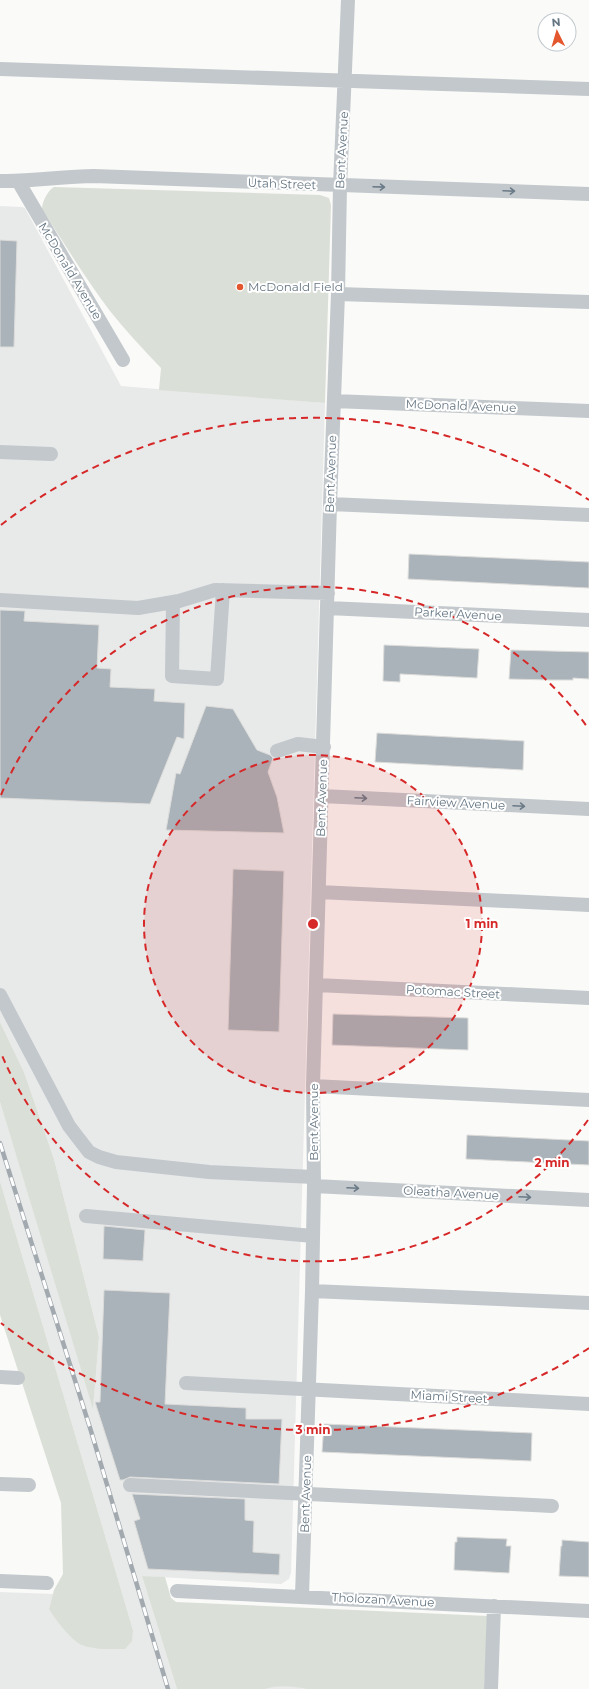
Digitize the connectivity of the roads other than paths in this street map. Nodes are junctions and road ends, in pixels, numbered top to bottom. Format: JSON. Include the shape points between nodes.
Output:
{"nodes":[{"id":1,"x":348,"y":0,"type":"edge"},
{"id":2,"x":0,"y":69,"type":"edge"},
{"id":3,"x":345,"y":81,"type":"junction"},
{"id":4,"x":589,"y":89,"type":"edge"},
{"id":5,"x":0,"y":181,"type":"edge"},
{"id":6,"x":18,"y":181,"type":"junction"},
{"id":7,"x":340,"y":186,"type":"junction"},
{"id":8,"x":589,"y":194,"type":"edge"},
{"id":9,"x":338,"y":294,"type":"junction"},
{"id":10,"x":589,"y":302,"type":"edge"},
{"id":11,"x":122,"y":360,"type":"dead end"},
{"id":12,"x":334,"y":400,"type":"junction"},
{"id":13,"x":589,"y":411,"type":"edge"},
{"id":14,"x":0,"y":452,"type":"edge"},
{"id":15,"x":51,"y":454,"type":"dead end"},
{"id":16,"x":330,"y":504,"type":"junction"},
{"id":17,"x":589,"y":515,"type":"edge"},
{"id":18,"x":223,"y":590,"type":"junction"},
{"id":19,"x":328,"y":593,"type":"junction"},
{"id":20,"x":0,"y":600,"type":"edge"},
{"id":21,"x":173,"y":602,"type":"junction"},
{"id":22,"x":328,"y":608,"type":"junction"},
{"id":23,"x":589,"y":620,"type":"edge"},
{"id":24,"x":324,"y":747,"type":"junction"},
{"id":25,"x":277,"y":751,"type":"dead end"},
{"id":26,"x":322,"y":796,"type":"junction"},
{"id":27,"x":589,"y":809,"type":"edge"},
{"id":28,"x":319,"y":892,"type":"junction"},
{"id":29,"x":589,"y":905,"type":"edge"},
{"id":30,"x":317,"y":985,"type":"junction"},
{"id":31,"x":0,"y":995,"type":"edge"},
{"id":32,"x":589,"y":998,"type":"edge"},
{"id":33,"x":313,"y":1086,"type":"junction"},
{"id":34,"x":589,"y":1100,"type":"edge"},
{"id":35,"x":314,"y":1182,"type":"junction"},
{"id":36,"x":589,"y":1200,"type":"edge"},
{"id":37,"x":86,"y":1216,"type":"dead end"},
{"id":38,"x":313,"y":1236,"type":"junction"},
{"id":39,"x":312,"y":1291,"type":"junction"},
{"id":40,"x":589,"y":1303,"type":"edge"},
{"id":41,"x":0,"y":1377,"type":"edge"},
{"id":42,"x":18,"y":1378,"type":"dead end"},
{"id":43,"x":186,"y":1383,"type":"dead end"},
{"id":44,"x":309,"y":1389,"type":"junction"},
{"id":45,"x":589,"y":1404,"type":"edge"},
{"id":46,"x":0,"y":1484,"type":"edge"},
{"id":47,"x":29,"y":1485,"type":"dead end"},
{"id":48,"x":130,"y":1485,"type":"dead end"},
{"id":49,"x":306,"y":1493,"type":"junction"},
{"id":50,"x":552,"y":1506,"type":"dead end"},
{"id":51,"x":0,"y":1581,"type":"edge"},
{"id":52,"x":47,"y":1584,"type":"dead end"},
{"id":53,"x":177,"y":1591,"type":"dead end"},
{"id":54,"x":302,"y":1596,"type":"junction"},
{"id":55,"x":494,"y":1606,"type":"junction"},
{"id":56,"x":589,"y":1611,"type":"edge"},
{"id":57,"x":491,"y":1689,"type":"edge"}],
"edges":[{"from":1,"to":3,"type":"street","name":"Bent Avenue"},
{"from":2,"to":3,"type":"street"},
{"from":3,"to":4,"type":"street"},
{"from":3,"to":7,"type":"street","name":"Bent Avenue"},
{"from":5,"to":6,"type":"street","name":"Utah Street"},
{"from":6,"to":7,"type":"street","name":"Utah Street","via":[[81,176]]},
{"from":6,"to":11,"type":"street","name":"McDonald Avenue"},
{"from":7,"to":8,"type":"street","name":"Utah Street","one_way":true},
{"from":7,"to":9,"type":"street","name":"Bent Avenue"},
{"from":9,"to":10,"type":"street"},
{"from":9,"to":12,"type":"street","name":"Bent Avenue"},
{"from":12,"to":13,"type":"street","name":"McDonald Avenue"},
{"from":12,"to":16,"type":"street","name":"Bent Avenue"},
{"from":14,"to":15,"type":"street"},
{"from":16,"to":17,"type":"street"},
{"from":16,"to":19,"type":"street","name":"Bent Avenue"},
{"from":18,"to":19,"type":"street"},
{"from":18,"to":21,"type":"street"},
{"from":18,"to":21,"type":"street","via":[[217,679],[172,676]]},
{"from":19,"to":22,"type":"street","name":"Bent Avenue"},
{"from":20,"to":21,"type":"street","via":[[138,608]]},
{"from":22,"to":23,"type":"street","name":"Parker Avenue"},
{"from":22,"to":24,"type":"street","name":"Bent Avenue"},
{"from":24,"to":25,"type":"street","via":[[298,744]]},
{"from":24,"to":26,"type":"street","name":"Bent Avenue"},
{"from":26,"to":27,"type":"street","name":"Fairview Avenue","one_way":true},
{"from":26,"to":28,"type":"street","name":"Bent Avenue"},
{"from":28,"to":29,"type":"street"},
{"from":28,"to":30,"type":"street","name":"Bent Avenue"},
{"from":30,"to":32,"type":"street","name":"Potomac Street"},
{"from":30,"to":33,"type":"street","name":"Bent Avenue"},
{"from":31,"to":35,"type":"street","name":"Oleatha Avenue","via":[[69,1126],[89,1152],[116,1162]]},
{"from":33,"to":34,"type":"street"},
{"from":33,"to":35,"type":"street","name":"Bent Avenue"},
{"from":35,"to":36,"type":"street","name":"Oleatha Avenue","one_way":true},
{"from":35,"to":38,"type":"street","name":"Bent Avenue"},
{"from":37,"to":38,"type":"street"},
{"from":38,"to":39,"type":"street","name":"Bent Avenue"},
{"from":39,"to":40,"type":"street"},
{"from":39,"to":44,"type":"street","name":"Bent Avenue"},
{"from":41,"to":42,"type":"street"},
{"from":43,"to":44,"type":"street","name":"Miami Street"},
{"from":44,"to":45,"type":"street","name":"Miami Street"},
{"from":44,"to":49,"type":"street","name":"Bent Avenue"},
{"from":46,"to":47,"type":"street"},
{"from":48,"to":49,"type":"street"},
{"from":49,"to":50,"type":"street"},
{"from":49,"to":54,"type":"street","name":"Bent Avenue"},
{"from":51,"to":52,"type":"street"},
{"from":53,"to":54,"type":"street","name":"Tholozan Avenue"},
{"from":54,"to":55,"type":"street","name":"Tholozan Avenue"},
{"from":55,"to":56,"type":"street","name":"Tholozan Avenue"},
{"from":55,"to":57,"type":"street"}]}
